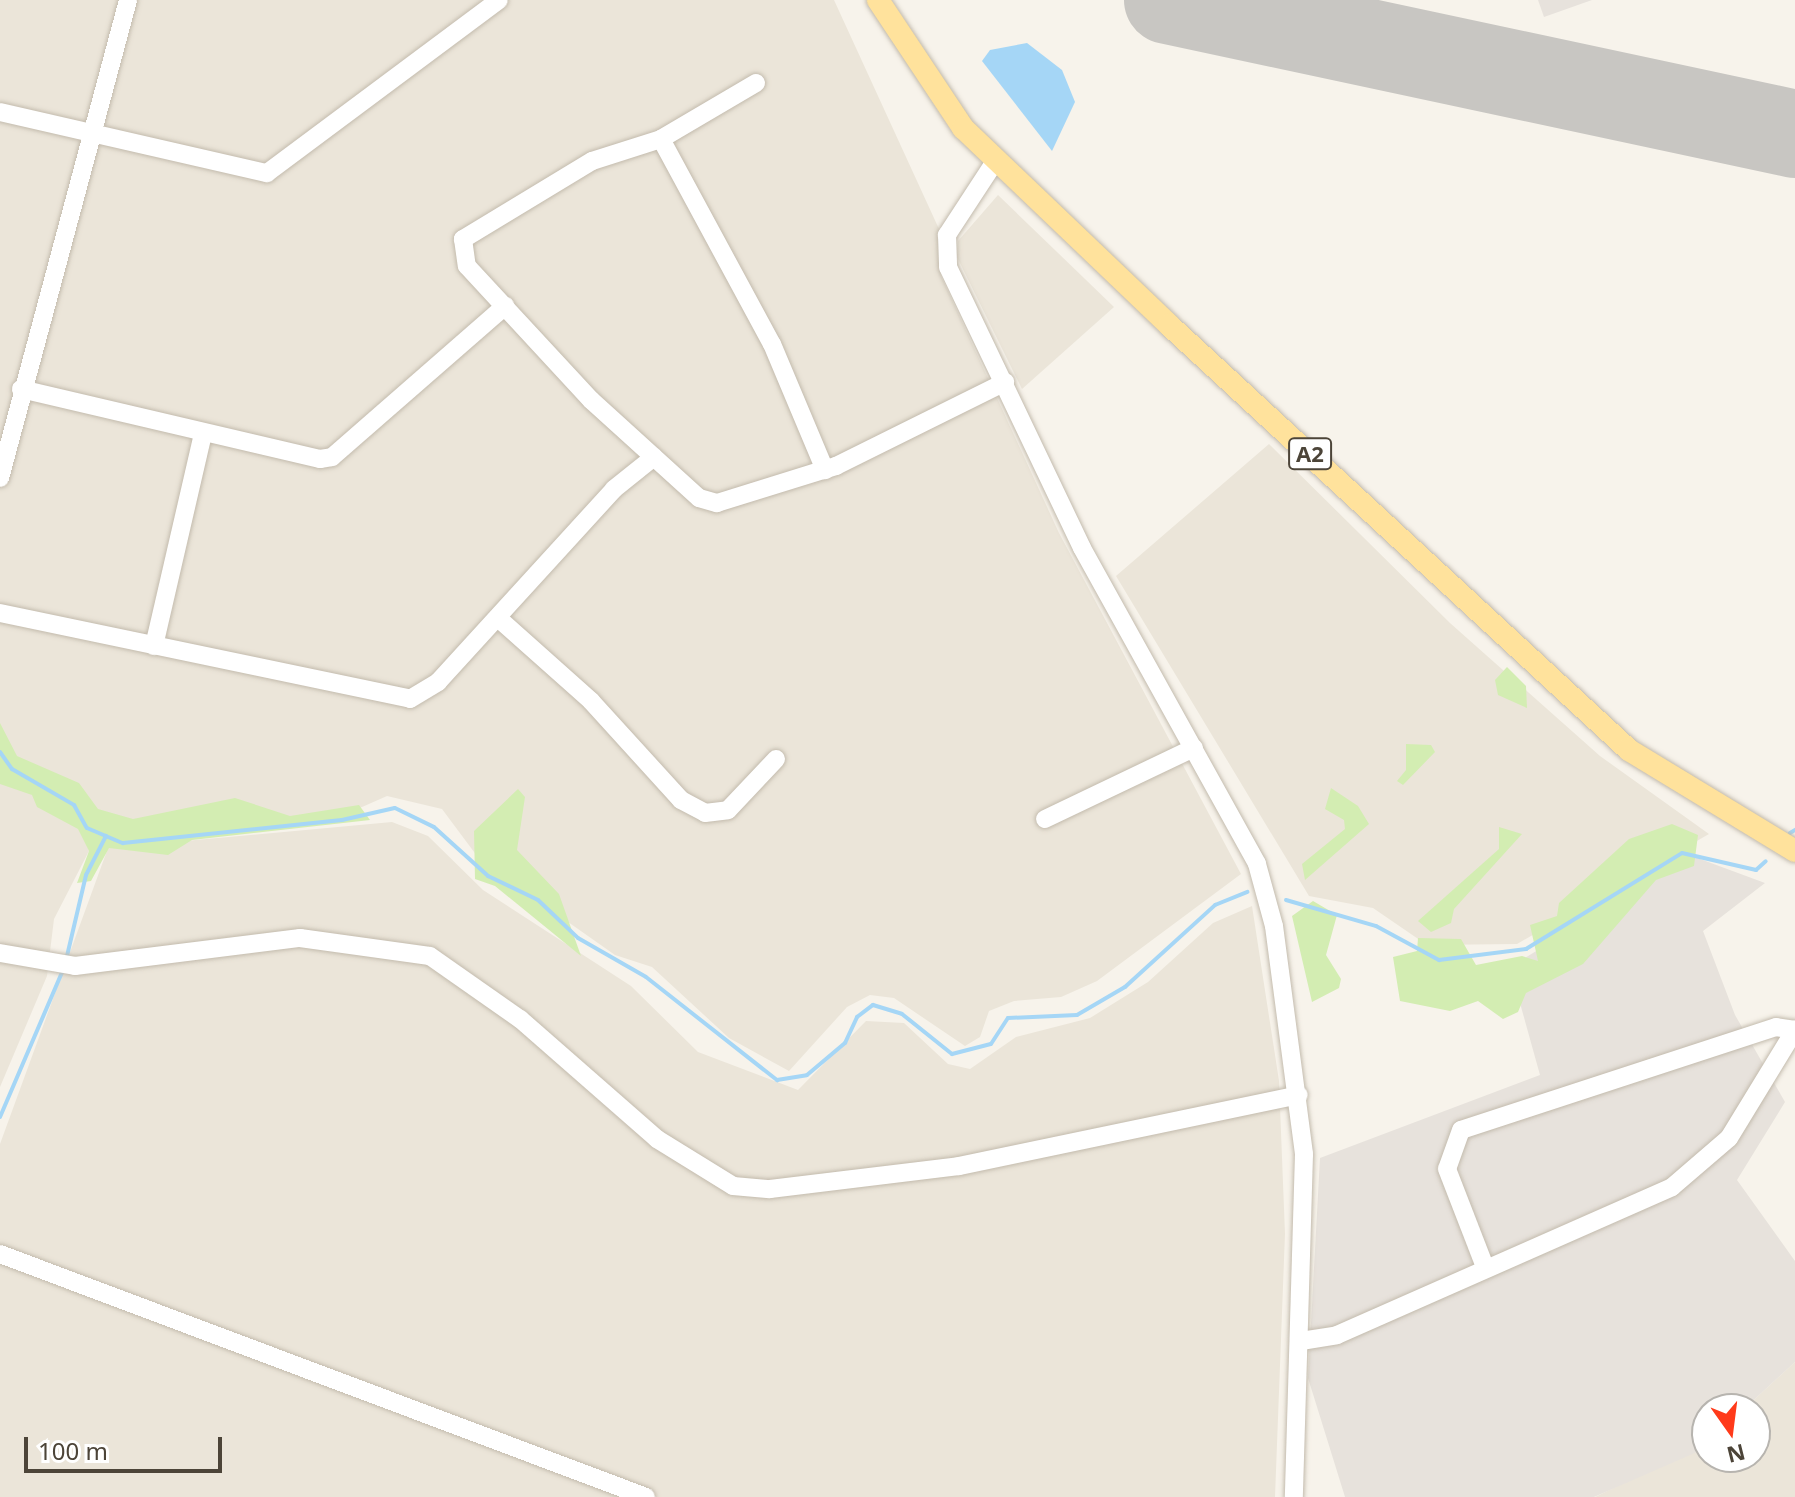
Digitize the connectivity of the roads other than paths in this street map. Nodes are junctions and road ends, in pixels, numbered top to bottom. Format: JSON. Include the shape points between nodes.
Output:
{"nodes":[{"id":1,"x":128,"y":0,"type":"edge"},
{"id":2,"x":499,"y":0,"type":"edge"},
{"id":3,"x":878,"y":0,"type":"edge"},
{"id":4,"x":756,"y":83,"type":"dead end"},
{"id":5,"x":0,"y":112,"type":"edge"},
{"id":6,"x":93,"y":135,"type":"junction"},
{"id":7,"x":661,"y":139,"type":"junction"},
{"id":8,"x":996,"y":160,"type":"junction"},
{"id":9,"x":505,"y":306,"type":"junction"},
{"id":10,"x":1005,"y":382,"type":"junction"},
{"id":11,"x":21,"y":389,"type":"junction"},
{"id":12,"x":203,"y":434,"type":"junction"},
{"id":13,"x":654,"y":457,"type":"junction"},
{"id":14,"x":825,"y":470,"type":"junction"},
{"id":15,"x":0,"y":478,"type":"edge"},
{"id":16,"x":0,"y":613,"type":"edge"},
{"id":17,"x":498,"y":618,"type":"junction"},
{"id":18,"x":154,"y":646,"type":"junction"},
{"id":19,"x":1194,"y":748,"type":"junction"},
{"id":20,"x":776,"y":759,"type":"dead end"},
{"id":21,"x":1045,"y":819,"type":"dead end"},
{"id":22,"x":1795,"y":851,"type":"edge"},
{"id":23,"x":0,"y":953,"type":"edge"},
{"id":24,"x":1299,"y":1095,"type":"junction"},
{"id":25,"x":0,"y":1254,"type":"edge"},
{"id":26,"x":1485,"y":1267,"type":"junction"},
{"id":27,"x":1301,"y":1341,"type":"junction"},
{"id":28,"x":646,"y":1497,"type":"edge"},
{"id":29,"x":1294,"y":1497,"type":"edge"}],
"edges":[{"from":1,"to":6,"type":"street"},
{"from":2,"to":6,"type":"street","via":[[267,173]]},
{"from":3,"to":8,"type":"main road","number":"A2","via":[[916,67]]},
{"from":4,"to":7,"type":"street"},
{"from":5,"to":6,"type":"street"},
{"from":6,"to":11,"type":"street"},
{"from":7,"to":9,"type":"street","via":[[592,161],[463,239],[467,266]]},
{"from":7,"to":14,"type":"street","via":[[772,344]]},
{"from":8,"to":10,"type":"street","via":[[945,250]]},
{"from":8,"to":22,"type":"main road","number":"A2","via":[[1629,750]]},
{"from":9,"to":12,"type":"street","via":[[332,457]]},
{"from":9,"to":13,"type":"street"},
{"from":10,"to":14,"type":"street"},
{"from":10,"to":19,"type":"street","via":[[1082,548]]},
{"from":11,"to":12,"type":"street"},
{"from":11,"to":15,"type":"street"},
{"from":12,"to":18,"type":"street"},
{"from":13,"to":14,"type":"street","via":[[699,498],[717,503]]},
{"from":13,"to":17,"type":"street","via":[[614,489]]},
{"from":16,"to":18,"type":"street"},
{"from":17,"to":18,"type":"street","via":[[438,682],[410,699]]},
{"from":17,"to":20,"type":"street","via":[[591,701],[681,800],[705,813],[728,810]]},
{"from":19,"to":21,"type":"street"},
{"from":19,"to":24,"type":"street","via":[[1257,864],[1274,926]]},
{"from":23,"to":24,"type":"street","via":[[75,966],[300,938],[430,956],[520,1019],[657,1139],[733,1186],[770,1189],[959,1166]]},
{"from":24,"to":27,"type":"street"},
{"from":25,"to":28,"type":"street"},
{"from":26,"to":26,"type":"street","via":[[1447,1169],[1461,1130],[1776,1027],[1795,1030],[1709,1162],[1672,1187]]},
{"from":26,"to":27,"type":"street","via":[[1337,1335]]},
{"from":27,"to":29,"type":"street"}]}
